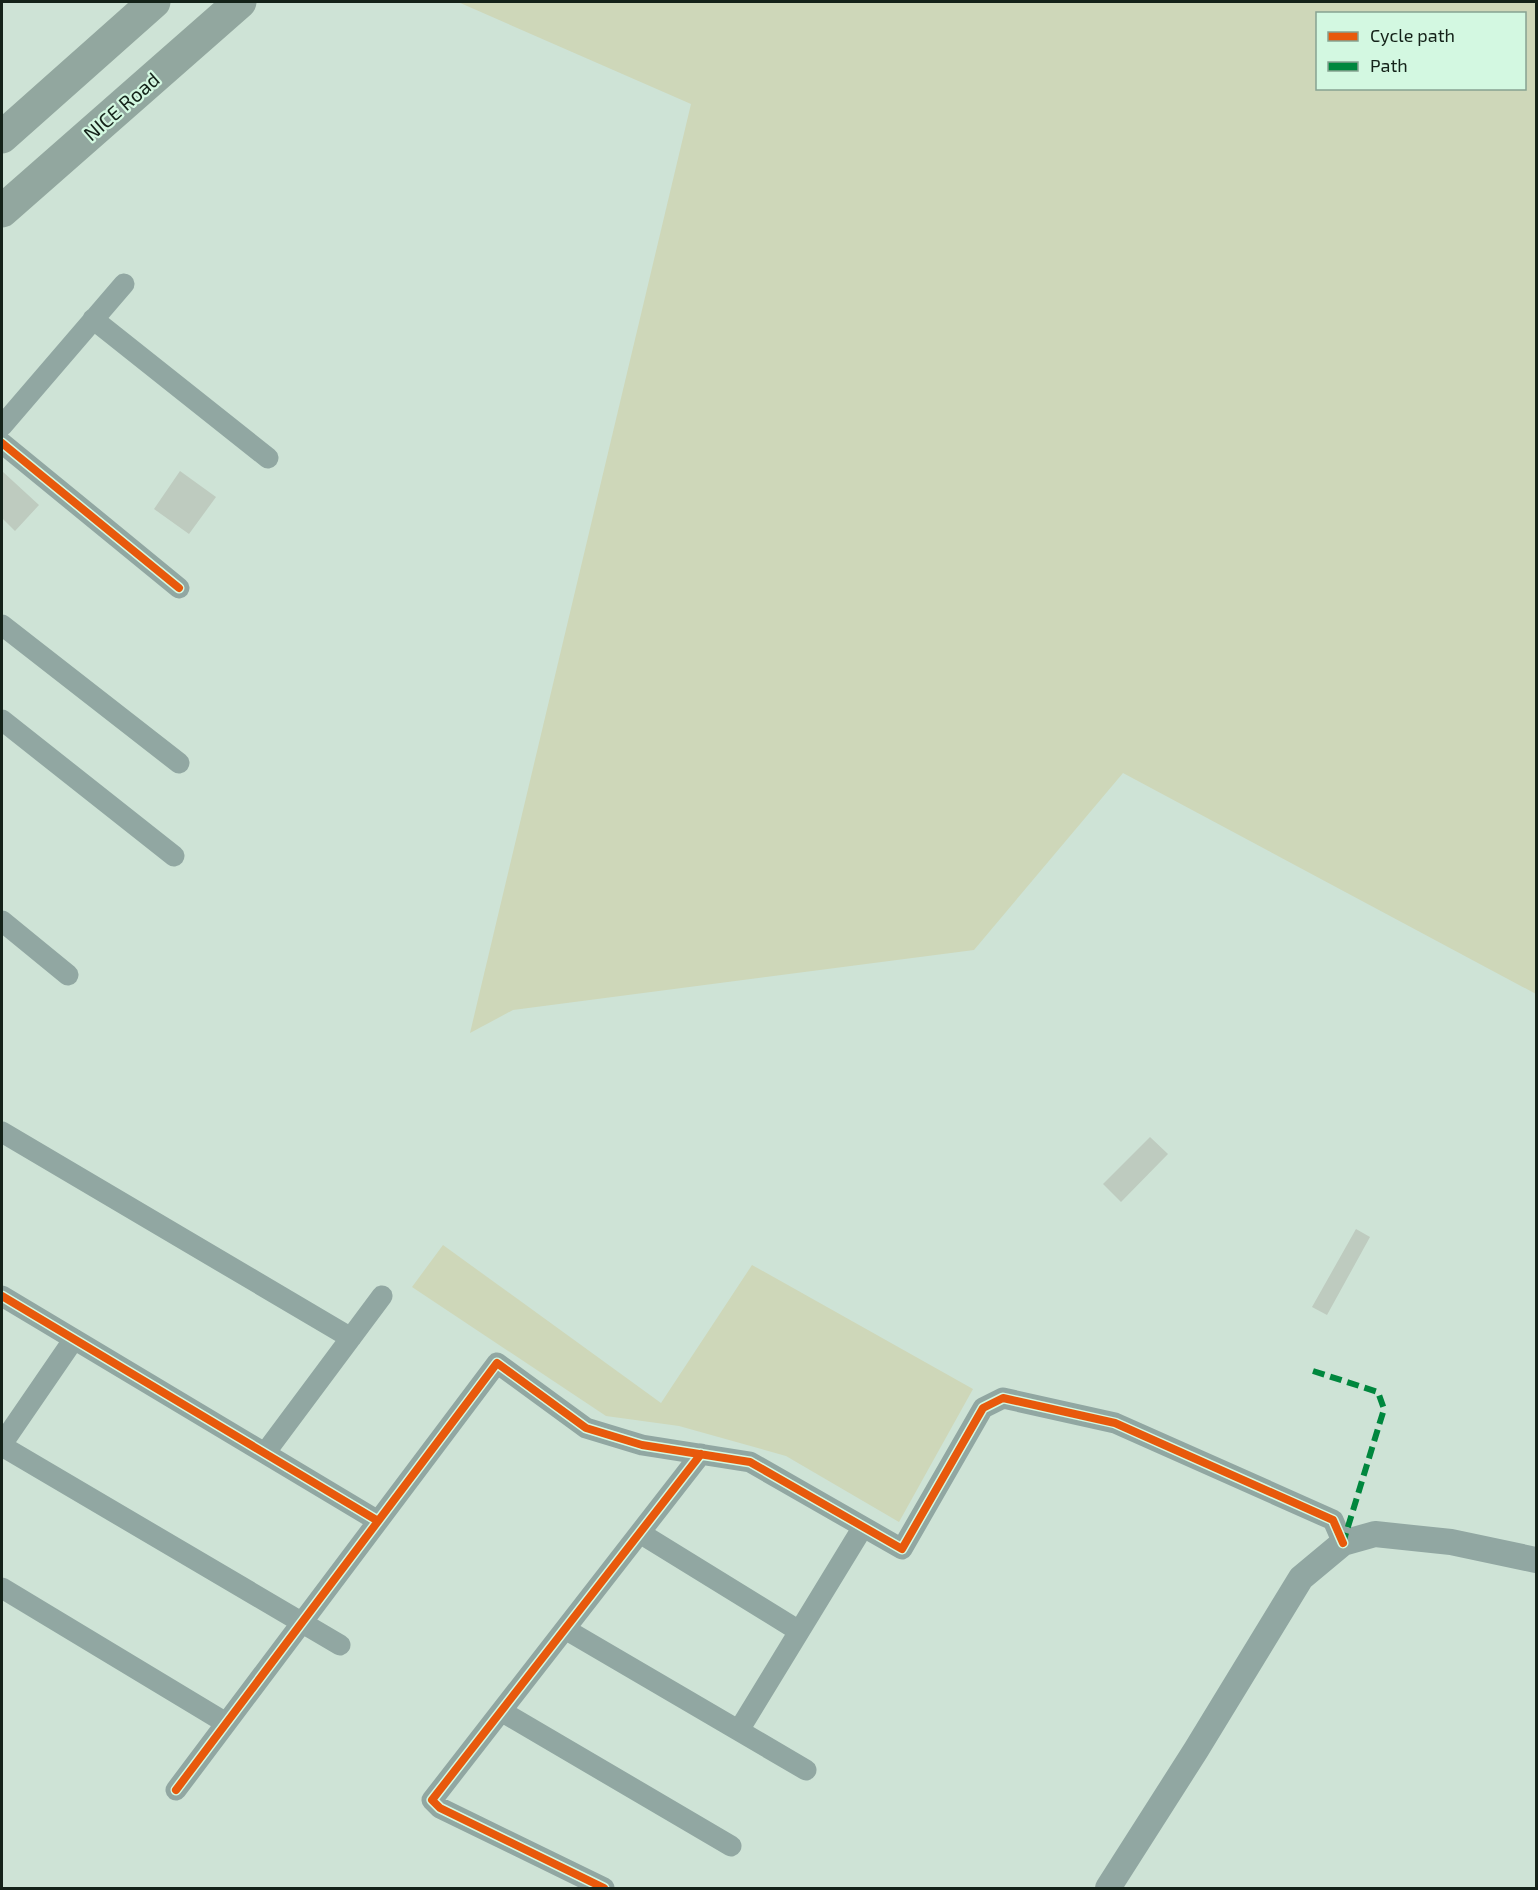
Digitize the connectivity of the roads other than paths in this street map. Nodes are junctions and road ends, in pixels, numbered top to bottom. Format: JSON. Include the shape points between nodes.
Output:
{"nodes":[{"id":1,"x":154,"y":2,"type":"edge"},
{"id":2,"x":240,"y":2,"type":"edge"},
{"id":3,"x":2,"y":137,"type":"edge"},
{"id":4,"x":2,"y":211,"type":"edge"},
{"id":5,"x":124,"y":284,"type":"dead end"},
{"id":6,"x":93,"y":320,"type":"junction"},
{"id":7,"x":2,"y":426,"type":"edge"},
{"id":8,"x":2,"y":443,"type":"edge"},
{"id":9,"x":268,"y":458,"type":"dead end"},
{"id":10,"x":179,"y":588,"type":"dead end"},
{"id":11,"x":2,"y":625,"type":"edge"},
{"id":12,"x":2,"y":720,"type":"edge"},
{"id":13,"x":179,"y":763,"type":"dead end"},
{"id":14,"x":174,"y":856,"type":"dead end"},
{"id":15,"x":2,"y":921,"type":"edge"},
{"id":16,"x":68,"y":975,"type":"dead end"},
{"id":17,"x":2,"y":1132,"type":"edge"},
{"id":18,"x":2,"y":1296,"type":"edge"},
{"id":19,"x":382,"y":1296,"type":"dead end"},
{"id":20,"x":351,"y":1338,"type":"junction"},
{"id":21,"x":74,"y":1339,"type":"junction"},
{"id":22,"x":2,"y":1445,"type":"edge"},
{"id":23,"x":265,"y":1453,"type":"junction"},
{"id":24,"x":701,"y":1454,"type":"junction"},
{"id":25,"x":378,"y":1521,"type":"junction"},
{"id":26,"x":863,"y":1527,"type":"junction"},
{"id":27,"x":640,"y":1533,"type":"junction"},
{"id":28,"x":1343,"y":1543,"type":"junction"},
{"id":29,"x":1536,"y":1560,"type":"edge"},
{"id":30,"x":2,"y":1588,"type":"edge"},
{"id":31,"x":302,"y":1623,"type":"junction"},
{"id":32,"x":565,"y":1629,"type":"junction"},
{"id":33,"x":799,"y":1631,"type":"junction"},
{"id":34,"x":340,"y":1645,"type":"dead end"},
{"id":35,"x":501,"y":1711,"type":"junction"},
{"id":36,"x":226,"y":1723,"type":"junction"},
{"id":37,"x":739,"y":1730,"type":"junction"},
{"id":38,"x":806,"y":1770,"type":"dead end"},
{"id":39,"x":176,"y":1790,"type":"dead end"},
{"id":40,"x":731,"y":1846,"type":"dead end"},
{"id":41,"x":604,"y":1888,"type":"edge"},
{"id":42,"x":1108,"y":1888,"type":"edge"}],
"edges":[{"from":1,"to":3,"type":"highway"},
{"from":2,"to":4,"type":"highway","name":"NICE Road"},
{"from":5,"to":6,"type":"street"},
{"from":6,"to":7,"type":"street"},
{"from":6,"to":9,"type":"street"},
{"from":8,"to":10,"type":"street"},
{"from":11,"to":13,"type":"street"},
{"from":12,"to":14,"type":"street"},
{"from":15,"to":16,"type":"street"},
{"from":17,"to":20,"type":"street"},
{"from":18,"to":21,"type":"street"},
{"from":19,"to":20,"type":"street"},
{"from":20,"to":23,"type":"street"},
{"from":21,"to":22,"type":"street"},
{"from":21,"to":23,"type":"street"},
{"from":22,"to":31,"type":"street"},
{"from":23,"to":25,"type":"street"},
{"from":24,"to":25,"type":"street","via":[[642,1445],[586,1428],[497,1363]]},
{"from":24,"to":26,"type":"street","via":[[750,1462]]},
{"from":24,"to":27,"type":"street"},
{"from":25,"to":31,"type":"street"},
{"from":26,"to":28,"type":"street","via":[[902,1549],[983,1408],[1003,1398],[1115,1423],[1333,1520]]},
{"from":26,"to":33,"type":"street"},
{"from":27,"to":32,"type":"street"},
{"from":27,"to":33,"type":"street"},
{"from":28,"to":29,"type":"street","via":[[1375,1534],[1451,1542]]},
{"from":28,"to":42,"type":"street","via":[[1301,1578]]},
{"from":30,"to":36,"type":"street"},
{"from":31,"to":34,"type":"street"},
{"from":31,"to":36,"type":"street"},
{"from":32,"to":35,"type":"street"},
{"from":32,"to":37,"type":"street"},
{"from":33,"to":37,"type":"street"},
{"from":35,"to":40,"type":"street"},
{"from":35,"to":41,"type":"street","via":[[432,1800],[440,1808]]},
{"from":36,"to":39,"type":"street"},
{"from":37,"to":38,"type":"street"}]}
